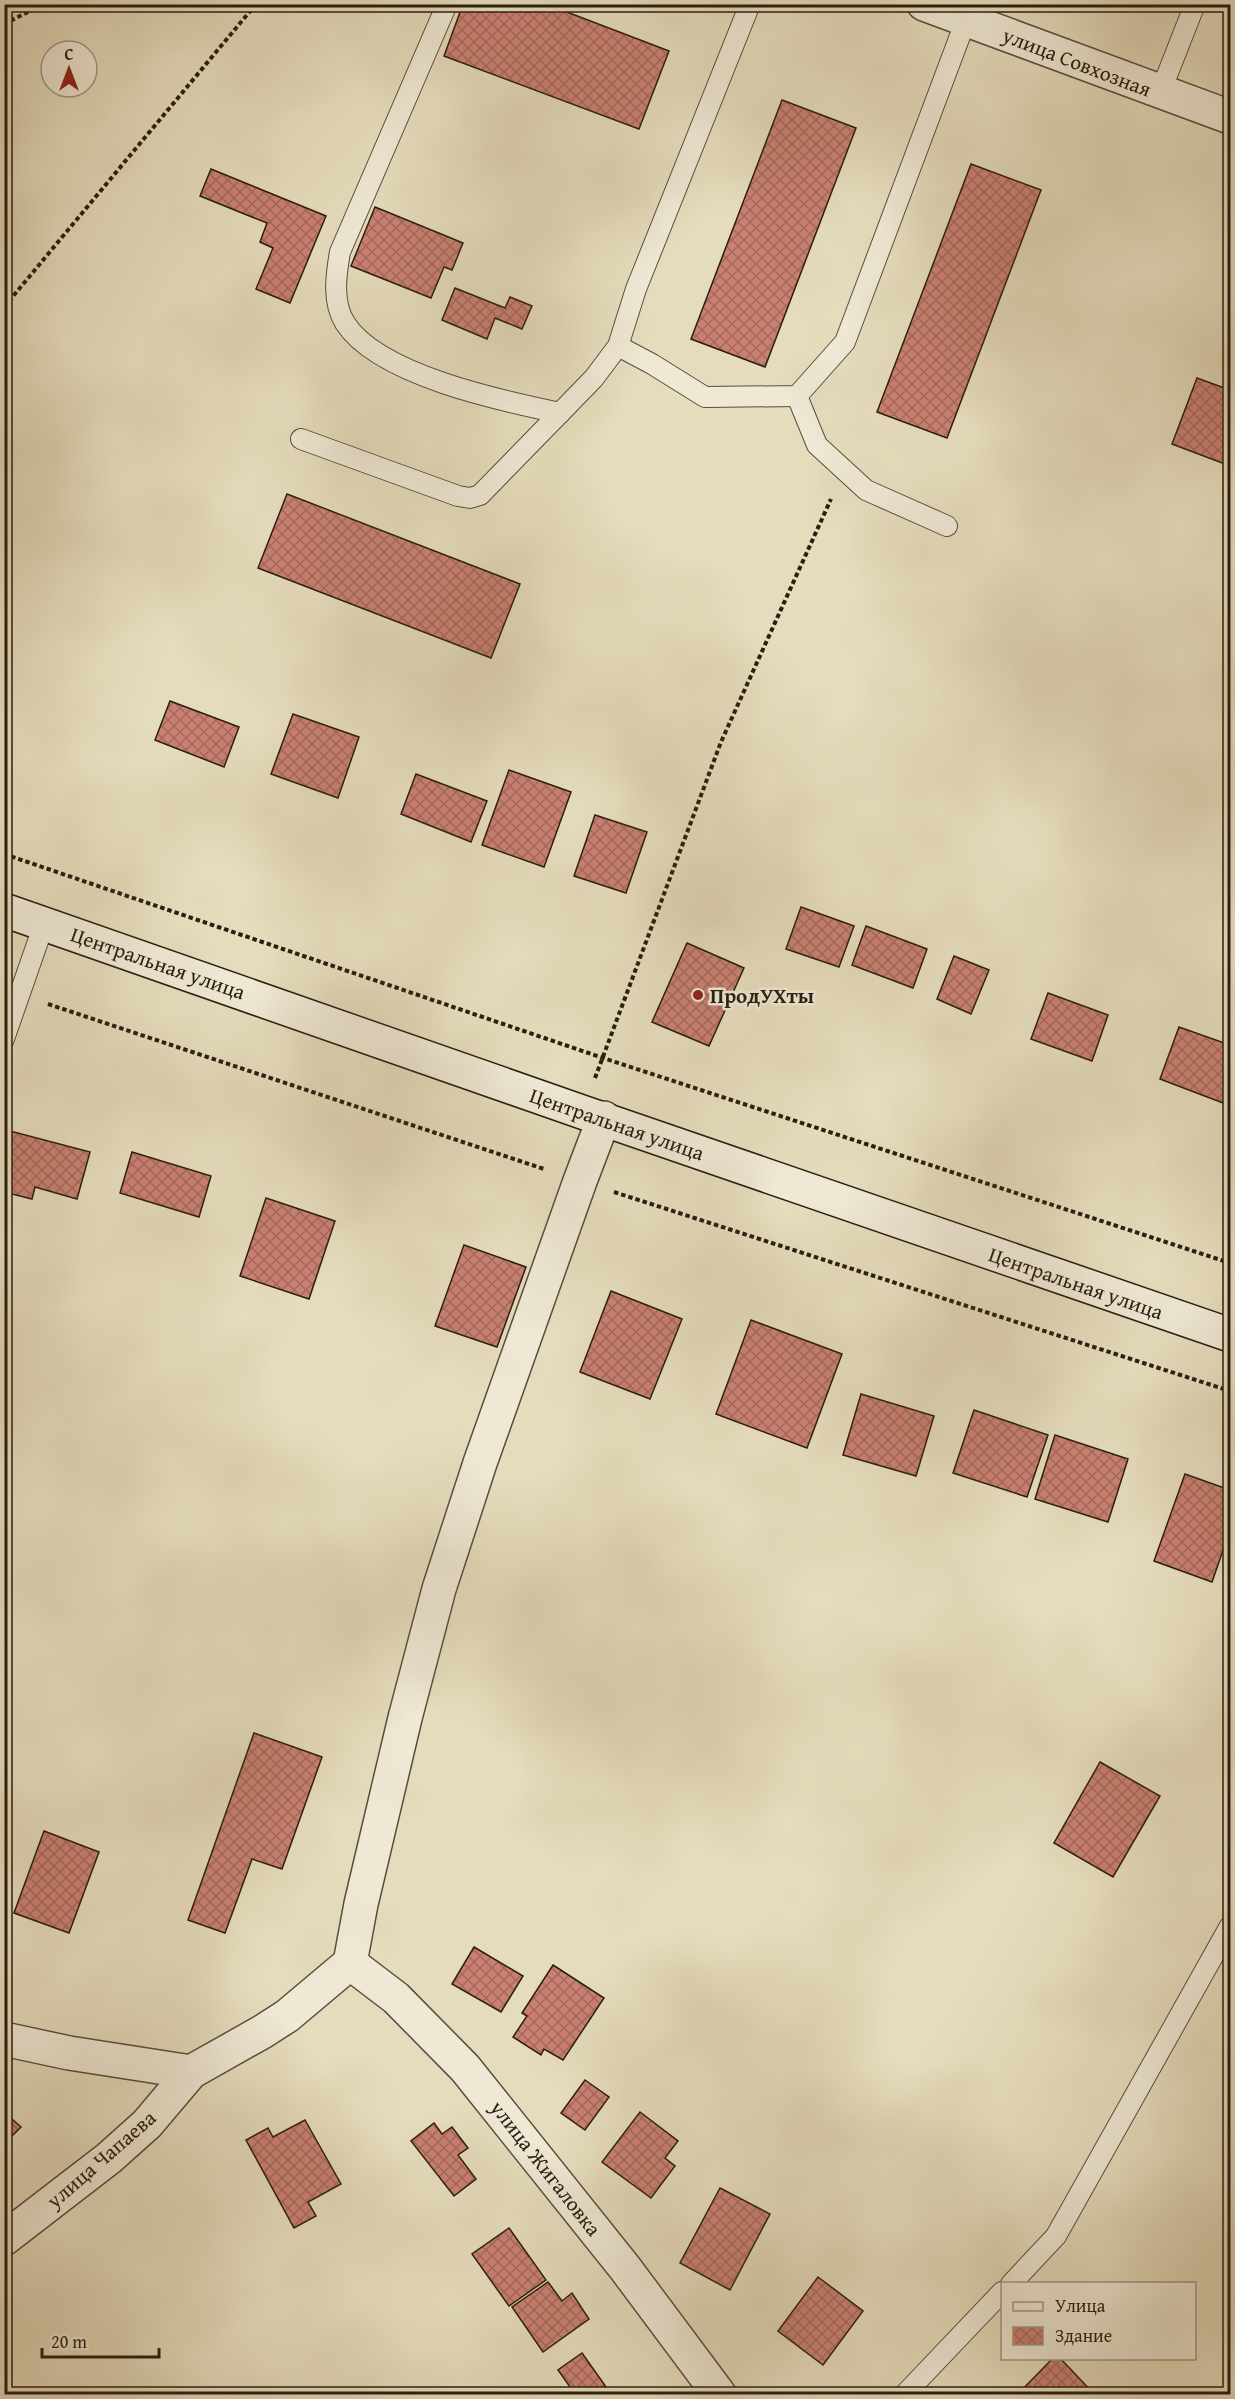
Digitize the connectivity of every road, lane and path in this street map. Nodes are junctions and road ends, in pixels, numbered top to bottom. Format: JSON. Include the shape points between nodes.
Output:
{"nodes":[{"id":1,"x":44,"y":4,"type":"edge"},
{"id":2,"x":256,"y":4,"type":"edge"},
{"id":3,"x":447,"y":4,"type":"edge"},
{"id":4,"x":750,"y":4,"type":"edge"},
{"id":5,"x":924,"y":4,"type":"edge"},
{"id":6,"x":1195,"y":4,"type":"edge"},
{"id":7,"x":966,"y":20,"type":"junction"},
{"id":8,"x":4,"y":24,"type":"edge"},
{"id":9,"x":1160,"y":93,"type":"junction"},
{"id":10,"x":1230,"y":117,"type":"edge"},
{"id":11,"x":4,"y":307,"type":"edge"},
{"id":12,"x":618,"y":346,"type":"junction"},
{"id":13,"x":797,"y":396,"type":"junction"},
{"id":14,"x":560,"y":413,"type":"junction"},
{"id":15,"x":301,"y":439,"type":"dead end"},
{"id":16,"x":871,"y":492,"type":"junction"},
{"id":17,"x":947,"y":526,"type":"dead end"},
{"id":18,"x":4,"y":854,"type":"edge"},
{"id":19,"x":4,"y":910,"type":"edge"},
{"id":20,"x":44,"y":924,"type":"junction"},
{"id":21,"x":4,"y":1039,"type":"edge"},
{"id":22,"x":603,"y":1058,"type":"junction"},
{"id":23,"x":593,"y":1115,"type":"junction"},
{"id":24,"x":1230,"y":1263,"type":"edge"},
{"id":25,"x":1230,"y":1335,"type":"edge"},
{"id":26,"x":1230,"y":1926,"type":"edge"},
{"id":27,"x":350,"y":1963,"type":"junction"},
{"id":28,"x":4,"y":2039,"type":"edge"},
{"id":29,"x":191,"y":2072,"type":"junction"},
{"id":30,"x":4,"y":2239,"type":"edge"},
{"id":31,"x":1012,"y":2282,"type":"edge"},
{"id":32,"x":1001,"y":2293,"type":"edge"},
{"id":33,"x":719,"y":2394,"type":"edge"},
{"id":34,"x":905,"y":2394,"type":"edge"}],
"edges":[{"from":1,"to":8,"type":"path"},
{"from":2,"to":11,"type":"path"},
{"from":3,"to":14,"type":"lane","via":[[340,252],[336,271],[338,306],[345,323],[377,353],[466,389]]},
{"from":4,"to":12,"type":"lane","via":[[636,289]]},
{"from":5,"to":7,"type":"street","name":"улица Совхозная"},
{"from":6,"to":9,"type":"lane"},
{"from":7,"to":9,"type":"street","name":"улица Совхозная"},
{"from":7,"to":13,"type":"lane","via":[[844,342]]},
{"from":9,"to":10,"type":"street","name":"улица Совхозная"},
{"from":12,"to":13,"type":"lane","via":[[705,397]]},
{"from":12,"to":14,"type":"lane"},
{"from":13,"to":16,"type":"lane","via":[[817,445]]},
{"from":14,"to":15,"type":"lane","via":[[480,495],[470,498]]},
{"from":16,"to":17,"type":"lane"},
{"from":16,"to":22,"type":"path","via":[[850,506],[831,498],[722,742]]},
{"from":18,"to":22,"type":"path"},
{"from":19,"to":20,"type":"street","name":"Центральная улица"},
{"from":20,"to":21,"type":"lane"},
{"from":20,"to":23,"type":"street","name":"Центральная улица"},
{"from":22,"to":23,"type":"path"},
{"from":22,"to":24,"type":"path"},
{"from":23,"to":25,"type":"street","name":"Центральная улица"},
{"from":23,"to":27,"type":"street","via":[[580,1181],[439,1589],[363,1892]]},
{"from":26,"to":31,"type":"lane","via":[[1056,2236]]},
{"from":27,"to":29,"type":"street","via":[[287,2016]]},
{"from":27,"to":33,"type":"street","name":"улица Жигаловка","via":[[396,1998],[465,2068],[625,2268]]},
{"from":28,"to":29,"type":"street"},
{"from":29,"to":30,"type":"street","name":"улица Чапаева","via":[[147,2124],[109,2158]]},
{"from":32,"to":34,"type":"lane"}]}
